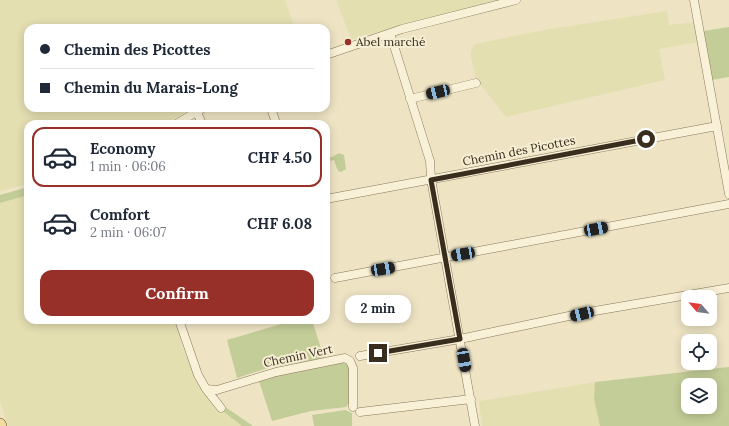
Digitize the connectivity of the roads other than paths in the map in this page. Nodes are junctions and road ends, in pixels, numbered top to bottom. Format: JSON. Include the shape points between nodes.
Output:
{"nodes":[{"id":1,"x":516,"y":0,"type":"edge"},
{"id":2,"x":694,"y":0,"type":"edge"},
{"id":3,"x":390,"y":33,"type":"junction"},
{"id":4,"x":330,"y":54,"type":"edge"},
{"id":5,"x":476,"y":83,"type":"dead end"},
{"id":6,"x":410,"y":99,"type":"junction"},
{"id":7,"x":197,"y":112,"type":"edge"},
{"id":8,"x":272,"y":112,"type":"edge"},
{"id":9,"x":183,"y":120,"type":"edge"},
{"id":10,"x":275,"y":120,"type":"dead end"},
{"id":11,"x":717,"y":126,"type":"junction"},
{"id":12,"x":431,"y":180,"type":"junction"},
{"id":13,"x":729,"y":194,"type":"edge"},
{"id":14,"x":330,"y":198,"type":"edge"},
{"id":15,"x":729,"y":204,"type":"edge"},
{"id":16,"x":445,"y":257,"type":"junction"},
{"id":17,"x":335,"y":278,"type":"dead end"},
{"id":18,"x":729,"y":288,"type":"edge"},
{"id":19,"x":180,"y":324,"type":"edge"},
{"id":20,"x":460,"y":339,"type":"junction"},
{"id":21,"x":360,"y":356,"type":"dead end"},
{"id":22,"x":206,"y":389,"type":"junction"},
{"id":23,"x":471,"y":399,"type":"junction"},
{"id":24,"x":221,"y":408,"type":"dead end"},
{"id":25,"x":476,"y":426,"type":"edge"}],
"edges":[{"from":1,"to":3,"type":"street"},
{"from":2,"to":11,"type":"street"},
{"from":3,"to":4,"type":"street"},
{"from":3,"to":6,"type":"street"},
{"from":5,"to":6,"type":"street"},
{"from":6,"to":12,"type":"street","via":[[430,161]]},
{"from":7,"to":9,"type":"street"},
{"from":8,"to":10,"type":"street"},
{"from":11,"to":12,"type":"street","name":"Chemin des Picottes"},
{"from":11,"to":13,"type":"street"},
{"from":12,"to":14,"type":"street","name":"Chemin des Picottes"},
{"from":12,"to":16,"type":"street"},
{"from":15,"to":16,"type":"street"},
{"from":16,"to":17,"type":"street"},
{"from":16,"to":20,"type":"street"},
{"from":18,"to":20,"type":"street"},
{"from":19,"to":22,"type":"street","via":[[198,375]]},
{"from":20,"to":21,"type":"street"},
{"from":20,"to":23,"type":"street"},
{"from":22,"to":23,"type":"street","name":"Chemin Vert","via":[[217,390],[276,372],[345,358],[350,361],[353,368],[357,410]]},
{"from":22,"to":24,"type":"street"},
{"from":23,"to":25,"type":"street"}]}
